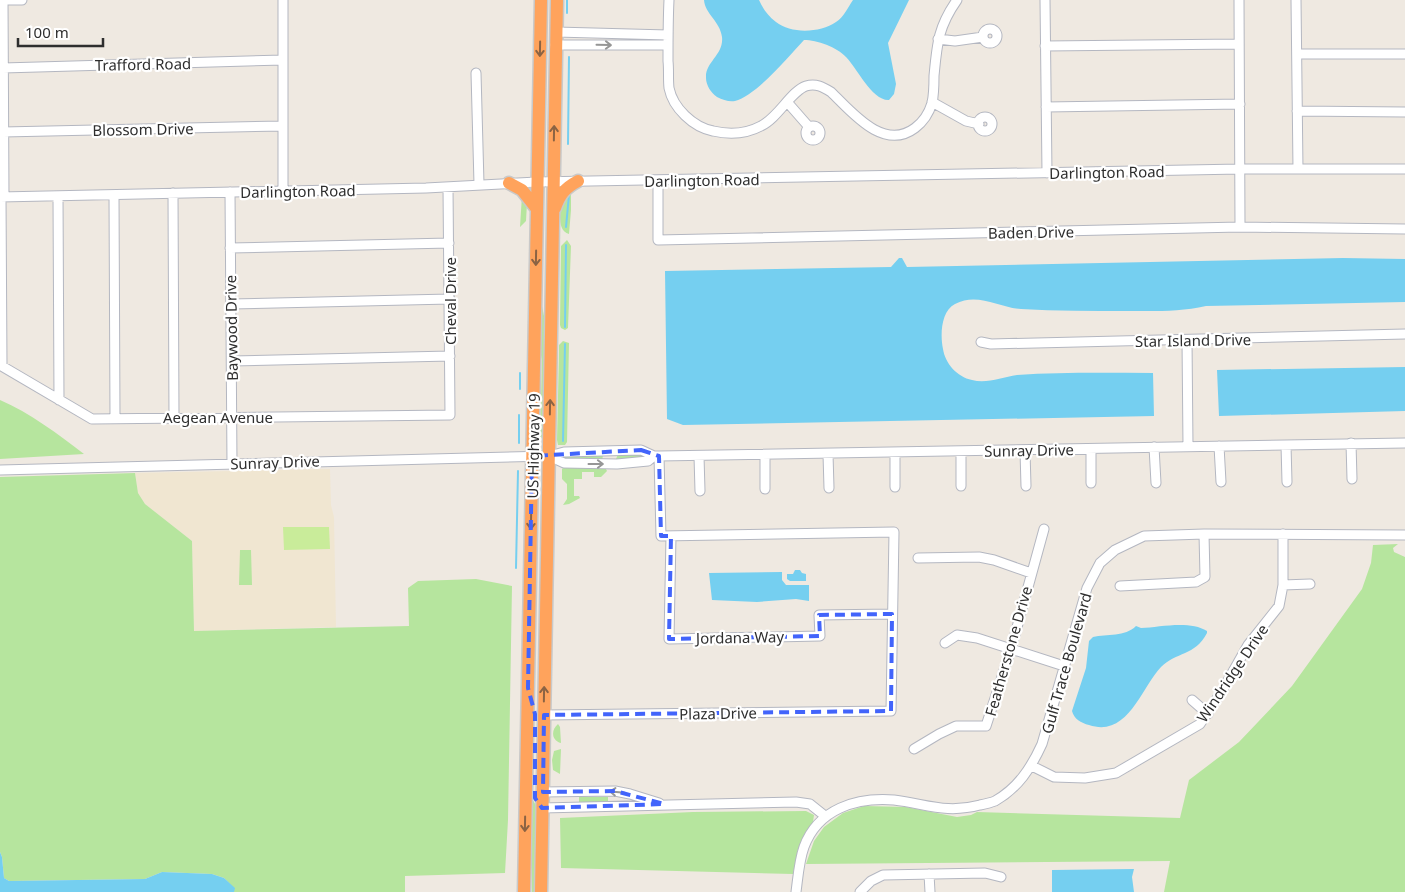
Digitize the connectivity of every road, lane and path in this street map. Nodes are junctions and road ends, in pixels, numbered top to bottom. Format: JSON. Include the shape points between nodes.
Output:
{"nodes":[{"id":1,"x":3,"y":0,"type":"edge"},
{"id":2,"x":22,"y":0,"type":"edge"},
{"id":3,"x":284,"y":0,"type":"edge"},
{"id":4,"x":541,"y":0,"type":"edge"},
{"id":5,"x":549,"y":0,"type":"edge"},
{"id":6,"x":557,"y":0,"type":"edge"},
{"id":7,"x":669,"y":0,"type":"edge"},
{"id":8,"x":957,"y":0,"type":"edge"},
{"id":9,"x":1045,"y":0,"type":"edge"},
{"id":10,"x":1239,"y":0,"type":"edge"},
{"id":11,"x":1296,"y":0,"type":"edge"},
{"id":12,"x":654,"y":34,"type":"junction"},
{"id":13,"x":668,"y":35,"type":"junction"},
{"id":14,"x":983,"y":37,"type":"dead end"},
{"id":15,"x":556,"y":38,"type":"junction"},
{"id":16,"x":938,"y":39,"type":"junction"},
{"id":17,"x":1239,"y":44,"type":"junction"},
{"id":18,"x":654,"y":45,"type":"junction"},
{"id":19,"x":668,"y":45,"type":"junction"},
{"id":20,"x":1045,"y":46,"type":"junction"},
{"id":21,"x":1297,"y":54,"type":"junction"},
{"id":22,"x":1405,"y":54,"type":"edge"},
{"id":23,"x":283,"y":60,"type":"junction"},
{"id":24,"x":3,"y":68,"type":"junction"},
{"id":25,"x":476,"y":73,"type":"dead end"},
{"id":26,"x":932,"y":102,"type":"junction"},
{"id":27,"x":788,"y":103,"type":"junction"},
{"id":28,"x":1240,"y":104,"type":"junction"},
{"id":29,"x":1046,"y":107,"type":"junction"},
{"id":30,"x":1297,"y":111,"type":"junction"},
{"id":31,"x":1405,"y":112,"type":"edge"},
{"id":32,"x":979,"y":124,"type":"dead end"},
{"id":33,"x":283,"y":126,"type":"junction"},
{"id":34,"x":809,"y":127,"type":"dead end"},
{"id":35,"x":3,"y":132,"type":"junction"},
{"id":36,"x":1240,"y":169,"type":"junction"},
{"id":37,"x":1298,"y":169,"type":"junction"},
{"id":38,"x":1405,"y":170,"type":"edge"},
{"id":39,"x":1047,"y":173,"type":"junction"},
{"id":40,"x":658,"y":180,"type":"junction"},
{"id":41,"x":578,"y":181,"type":"junction"},
{"id":42,"x":537,"y":182,"type":"junction"},
{"id":43,"x":554,"y":182,"type":"junction"},
{"id":44,"x":509,"y":183,"type":"junction"},
{"id":45,"x":479,"y":184,"type":"junction"},
{"id":46,"x":448,"y":187,"type":"junction"},
{"id":47,"x":230,"y":192,"type":"junction"},
{"id":48,"x":283,"y":192,"type":"junction"},
{"id":49,"x":173,"y":193,"type":"junction"},
{"id":50,"x":114,"y":194,"type":"junction"},
{"id":51,"x":58,"y":196,"type":"junction"},
{"id":52,"x":2,"y":197,"type":"edge"},
{"id":53,"x":537,"y":209,"type":"junction"},
{"id":54,"x":553,"y":213,"type":"junction"},
{"id":55,"x":1240,"y":227,"type":"junction"},
{"id":56,"x":1405,"y":229,"type":"edge"},
{"id":57,"x":449,"y":243,"type":"junction"},
{"id":58,"x":230,"y":248,"type":"junction"},
{"id":59,"x":450,"y":299,"type":"junction"},
{"id":60,"x":231,"y":304,"type":"junction"},
{"id":61,"x":1405,"y":334,"type":"edge"},
{"id":62,"x":1187,"y":340,"type":"junction"},
{"id":63,"x":981,"y":342,"type":"dead end"},
{"id":64,"x":450,"y":356,"type":"junction"},
{"id":65,"x":232,"y":360,"type":"junction"},
{"id":66,"x":1,"y":365,"type":"edge"},
{"id":67,"x":59,"y":400,"type":"junction"},
{"id":68,"x":450,"y":414,"type":"joint"},
{"id":69,"x":174,"y":417,"type":"junction"},
{"id":70,"x":115,"y":418,"type":"junction"},
{"id":71,"x":232,"y":418,"type":"junction"},
{"id":72,"x":1405,"y":443,"type":"edge"},
{"id":73,"x":1351,"y":444,"type":"junction"},
{"id":74,"x":1286,"y":445,"type":"junction"},
{"id":75,"x":1188,"y":446,"type":"junction"},
{"id":76,"x":1220,"y":446,"type":"junction"},
{"id":77,"x":1154,"y":447,"type":"junction"},
{"id":78,"x":1091,"y":449,"type":"junction"},
{"id":79,"x":961,"y":451,"type":"junction"},
{"id":80,"x":1025,"y":451,"type":"junction"},
{"id":81,"x":895,"y":453,"type":"junction"},
{"id":82,"x":828,"y":454,"type":"junction"},
{"id":83,"x":765,"y":455,"type":"junction"},
{"id":84,"x":532,"y":456,"type":"junction"},
{"id":85,"x":549,"y":456,"type":"junction"},
{"id":86,"x":656,"y":456,"type":"junction"},
{"id":87,"x":699,"y":456,"type":"junction"},
{"id":88,"x":232,"y":464,"type":"junction"},
{"id":89,"x":0,"y":470,"type":"edge"},
{"id":90,"x":1352,"y":479,"type":"dead end"},
{"id":91,"x":1221,"y":482,"type":"dead end"},
{"id":92,"x":1287,"y":482,"type":"dead end"},
{"id":93,"x":1091,"y":483,"type":"dead end"},
{"id":94,"x":1156,"y":483,"type":"dead end"},
{"id":95,"x":961,"y":486,"type":"dead end"},
{"id":96,"x":1026,"y":486,"type":"dead end"},
{"id":97,"x":895,"y":487,"type":"dead end"},
{"id":98,"x":829,"y":488,"type":"dead end"},
{"id":99,"x":765,"y":489,"type":"dead end"},
{"id":100,"x":700,"y":491,"type":"dead end"},
{"id":101,"x":1044,"y":529,"type":"dead end"},
{"id":102,"x":1204,"y":534,"type":"junction"},
{"id":103,"x":1283,"y":534,"type":"junction"},
{"id":104,"x":1405,"y":535,"type":"edge"},
{"id":105,"x":671,"y":536,"type":"junction"},
{"id":106,"x":918,"y":558,"type":"dead end"},
{"id":107,"x":1031,"y":573,"type":"junction"},
{"id":108,"x":1310,"y":584,"type":"dead end"},
{"id":109,"x":1283,"y":585,"type":"junction"},
{"id":110,"x":1120,"y":586,"type":"dead end"},
{"id":111,"x":892,"y":614,"type":"junction"},
{"id":112,"x":945,"y":643,"type":"dead end"},
{"id":113,"x":1011,"y":649,"type":"junction"},
{"id":114,"x":1064,"y":666,"type":"junction"},
{"id":115,"x":528,"y":688,"type":"junction"},
{"id":116,"x":1192,"y":700,"type":"dead end"},
{"id":117,"x":1208,"y":714,"type":"junction"},
{"id":118,"x":544,"y":715,"type":"junction"},
{"id":119,"x":914,"y":748,"type":"dead end"},
{"id":120,"x":1032,"y":766,"type":"junction"},
{"id":121,"x":542,"y":792,"type":"junction"},
{"id":122,"x":664,"y":804,"type":"junction"},
{"id":123,"x":542,"y":808,"type":"junction"},
{"id":124,"x":825,"y":816,"type":"junction"},
{"id":125,"x":929,"y":874,"type":"junction"},
{"id":126,"x":1001,"y":877,"type":"dead end"},
{"id":127,"x":524,"y":892,"type":"edge"},
{"id":128,"x":541,"y":892,"type":"edge"},
{"id":129,"x":796,"y":892,"type":"edge"},
{"id":130,"x":860,"y":892,"type":"edge"},
{"id":131,"x":930,"y":892,"type":"edge"}],
"edges":[{"from":1,"to":2,"type":"street"},
{"from":1,"to":24,"type":"street"},
{"from":3,"to":23,"type":"street"},
{"from":4,"to":42,"type":"highway","name":"US Highway 19","one_way":true},
{"from":5,"to":15,"type":"highway","via":[[551,40]]},
{"from":6,"to":15,"type":"highway","name":"US Highway 19"},
{"from":7,"to":13,"type":"street"},
{"from":8,"to":16,"type":"street","via":[[943,21]]},
{"from":9,"to":20,"type":"street"},
{"from":10,"to":17,"type":"street"},
{"from":11,"to":21,"type":"street"},
{"from":12,"to":13,"type":"street"},
{"from":12,"to":15,"type":"street"},
{"from":12,"to":18,"type":"street"},
{"from":13,"to":19,"type":"street"},
{"from":14,"to":16,"type":"street","via":[[955,41]]},
{"from":15,"to":18,"type":"street","one_way":true},
{"from":43,"to":15,"type":"highway","name":"US Highway 19","one_way":true},
{"from":16,"to":26,"type":"street"},
{"from":17,"to":20,"type":"street"},
{"from":17,"to":28,"type":"street"},
{"from":18,"to":19,"type":"street"},
{"from":19,"to":27,"type":"street","via":[[672,95],[684,114],[703,128],[747,132],[766,124]]},
{"from":20,"to":29,"type":"street"},
{"from":21,"to":22,"type":"street"},
{"from":21,"to":30,"type":"street"},
{"from":23,"to":24,"type":"street","name":"Trafford Road"},
{"from":23,"to":33,"type":"street"},
{"from":24,"to":35,"type":"street"},
{"from":25,"to":45,"type":"street"},
{"from":26,"to":27,"type":"street","via":[[916,127],[905,133],[893,134],[866,125],[831,92],[820,86],[802,88]]},
{"from":26,"to":32,"type":"street","via":[[966,121]]},
{"from":27,"to":34,"type":"street"},
{"from":28,"to":29,"type":"street"},
{"from":28,"to":36,"type":"street"},
{"from":29,"to":39,"type":"street"},
{"from":30,"to":31,"type":"street"},
{"from":30,"to":37,"type":"street"},
{"from":33,"to":35,"type":"street","name":"Blossom Drive"},
{"from":33,"to":48,"type":"street"},
{"from":35,"to":52,"type":"street"},
{"from":36,"to":37,"type":"street","name":"Darlington Road"},
{"from":36,"to":39,"type":"street","name":"Darlington Road"},
{"from":36,"to":55,"type":"street"},
{"from":37,"to":38,"type":"street","name":"Darlington Road"},
{"from":39,"to":40,"type":"street","name":"Darlington Road"},
{"from":40,"to":41,"type":"street","name":"Darlington Road"},
{"from":40,"to":55,"type":"street","name":"Baden Drive","via":[[658,240]]},
{"from":41,"to":43,"type":"street","name":"Darlington Road"},
{"from":41,"to":54,"type":"highway","via":[[560,195]]},
{"from":42,"to":43,"type":"street","name":"Darlington Road"},
{"from":42,"to":44,"type":"street","name":"Darlington Road"},
{"from":42,"to":53,"type":"highway","name":"US Highway 19"},
{"from":43,"to":54,"type":"highway","name":"US Highway 19"},
{"from":44,"to":45,"type":"street","name":"Darlington Road"},
{"from":44,"to":53,"type":"highway","via":[[522,190]]},
{"from":45,"to":46,"type":"street","name":"Darlington Road"},
{"from":46,"to":48,"type":"street","name":"Darlington Road"},
{"from":46,"to":57,"type":"street","name":"Cheval Drive"},
{"from":47,"to":48,"type":"street","name":"Darlington Road"},
{"from":47,"to":49,"type":"street","name":"Darlington Road"},
{"from":47,"to":58,"type":"street","name":"Baywood Drive"},
{"from":49,"to":50,"type":"street","name":"Darlington Road"},
{"from":49,"to":69,"type":"street"},
{"from":50,"to":51,"type":"street","name":"Darlington Road"},
{"from":50,"to":70,"type":"street"},
{"from":51,"to":52,"type":"street","name":"Darlington Road"},
{"from":51,"to":67,"type":"street"},
{"from":52,"to":66,"type":"street"},
{"from":53,"to":84,"type":"highway","name":"US Highway 19","one_way":true},
{"from":85,"to":54,"type":"highway","name":"US Highway 19","one_way":true},
{"from":55,"to":56,"type":"street","name":"Baden Drive"},
{"from":57,"to":58,"type":"street"},
{"from":57,"to":59,"type":"street","name":"Cheval Drive"},
{"from":58,"to":60,"type":"street","name":"Baywood Drive"},
{"from":59,"to":60,"type":"street"},
{"from":59,"to":64,"type":"street","name":"Cheval Drive"},
{"from":60,"to":65,"type":"street","name":"Baywood Drive"},
{"from":61,"to":62,"type":"street","name":"Star Island Drive"},
{"from":62,"to":63,"type":"street","name":"Star Island Drive"},
{"from":62,"to":75,"type":"street"},
{"from":64,"to":65,"type":"street"},
{"from":64,"to":68,"type":"street","name":"Cheval Drive"},
{"from":65,"to":71,"type":"street","name":"Baywood Drive"},
{"from":66,"to":67,"type":"street","name":"Aegean Avenue"},
{"from":67,"to":70,"type":"street","name":"Aegean Avenue","via":[[87,418]]},
{"from":68,"to":71,"type":"street","name":"Aegean Avenue"},
{"from":69,"to":70,"type":"street","name":"Aegean Avenue"},
{"from":69,"to":71,"type":"street","name":"Aegean Avenue"},
{"from":71,"to":88,"type":"street","name":"Baywood Drive"},
{"from":72,"to":73,"type":"street","name":"Sunray Drive"},
{"from":73,"to":74,"type":"street","name":"Sunray Drive"},
{"from":73,"to":90,"type":"street"},
{"from":74,"to":76,"type":"street","name":"Sunray Drive"},
{"from":74,"to":92,"type":"street"},
{"from":75,"to":76,"type":"street","name":"Sunray Drive"},
{"from":75,"to":77,"type":"street","name":"Sunray Drive"},
{"from":76,"to":91,"type":"street"},
{"from":77,"to":78,"type":"street","name":"Sunray Drive"},
{"from":77,"to":94,"type":"street"},
{"from":78,"to":80,"type":"street","name":"Sunray Drive"},
{"from":78,"to":93,"type":"street"},
{"from":79,"to":80,"type":"street","name":"Sunray Drive"},
{"from":79,"to":81,"type":"street","name":"Sunray Drive"},
{"from":79,"to":95,"type":"street"},
{"from":80,"to":96,"type":"street"},
{"from":81,"to":82,"type":"street","name":"Sunray Drive"},
{"from":81,"to":97,"type":"street"},
{"from":82,"to":83,"type":"street","name":"Sunray Drive"},
{"from":82,"to":98,"type":"street"},
{"from":83,"to":87,"type":"street","name":"Sunray Drive"},
{"from":83,"to":99,"type":"street"},
{"from":84,"to":85,"type":"street","name":"Sunray Drive"},
{"from":84,"to":88,"type":"street","name":"Sunray Drive"},
{"from":84,"to":115,"type":"highway","name":"US Highway 19","one_way":true},
{"from":85,"to":86,"type":"street","name":"Sunray Drive","via":[[564,452],[641,450]]},
{"from":118,"to":85,"type":"highway","name":"US Highway 19","one_way":true},
{"from":86,"to":87,"type":"street","name":"Sunray Drive"},
{"from":86,"to":105,"type":"street","via":[[661,536]]},
{"from":87,"to":100,"type":"street"},
{"from":88,"to":89,"type":"street","name":"Sunray Drive"},
{"from":101,"to":107,"type":"street","name":"Featherstone Drive"},
{"from":102,"to":103,"type":"street","name":"Gulf Trace Boulevard"},
{"from":102,"to":110,"type":"street","via":[[1205,578],[1196,582]]},
{"from":102,"to":114,"type":"street","name":"Gulf Trace Boulevard","via":[[1144,536],[1115,550],[1100,563],[1087,588]]},
{"from":103,"to":104,"type":"street","name":"Gulf Trace Boulevard"},
{"from":103,"to":109,"type":"street","name":"Windridge Drive"},
{"from":105,"to":111,"type":"street","via":[[894,532]]},
{"from":105,"to":111,"type":"street","name":"Jordana Way","via":[[669,639],[820,636],[819,615]]},
{"from":106,"to":107,"type":"street","via":[[979,557]]},
{"from":107,"to":113,"type":"street","name":"Featherstone Drive"},
{"from":108,"to":109,"type":"street"},
{"from":109,"to":117,"type":"street","name":"Windridge Drive","via":[[1279,606],[1248,645]]},
{"from":111,"to":118,"type":"street","name":"Plaza Drive","via":[[891,711]]},
{"from":112,"to":113,"type":"street","via":[[957,635]]},
{"from":113,"to":114,"type":"street"},
{"from":113,"to":119,"type":"street","name":"Featherstone Drive","via":[[986,726],[956,726]]},
{"from":114,"to":120,"type":"street","name":"Gulf Trace Boulevard","via":[[1042,744]]},
{"from":115,"to":123,"type":"highway","via":[[535,714],[534,793]]},
{"from":115,"to":127,"type":"highway","name":"US Highway 19","one_way":true},
{"from":116,"to":117,"type":"street"},
{"from":117,"to":120,"type":"street","name":"Windridge Drive","via":[[1189,732],[1116,773],[1085,778],[1054,777]]},
{"from":118,"to":121,"type":"highway","name":"US Highway 19"},
{"from":120,"to":124,"type":"street","name":"Gulf Trace Boulevard","via":[[1013,788],[993,802],[963,810],[876,800],[854,803]]},
{"from":122,"to":121,"type":"street","one_way":true,"via":[[615,791]]},
{"from":121,"to":123,"type":"highway","name":"US Highway 19"},
{"from":122,"to":123,"type":"street"},
{"from":122,"to":124,"type":"street","via":[[806,802]]},
{"from":123,"to":128,"type":"highway","name":"US Highway 19"},
{"from":124,"to":129,"type":"street","name":"Gulf Trace Boulevard","via":[[804,847]]},
{"from":125,"to":126,"type":"street","via":[[985,873]]},
{"from":125,"to":130,"type":"street","via":[[883,875]]},
{"from":125,"to":131,"type":"street"}]}
